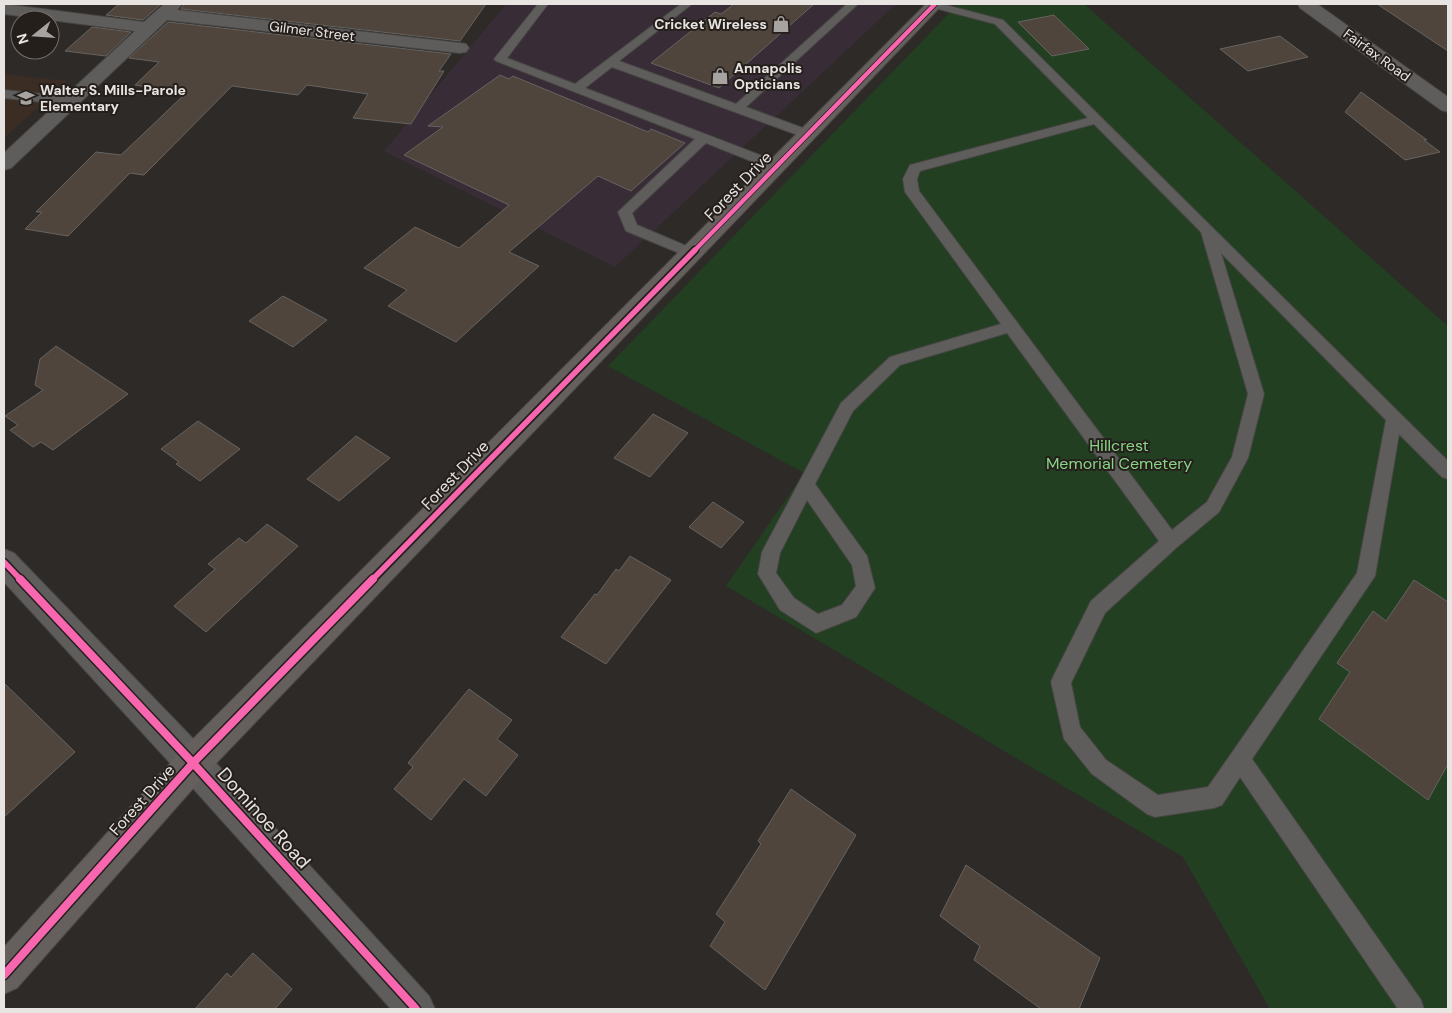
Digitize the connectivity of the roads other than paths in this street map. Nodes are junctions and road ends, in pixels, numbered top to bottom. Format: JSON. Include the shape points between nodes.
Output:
{"nodes":[{"id":1,"x":543,"y":4,"type":"edge"},
{"id":2,"x":687,"y":4,"type":"edge"},
{"id":3,"x":853,"y":4,"type":"edge"},
{"id":4,"x":933,"y":4,"type":"edge"},
{"id":5,"x":1306,"y":4,"type":"edge"},
{"id":6,"x":4,"y":9,"type":"edge"},
{"id":7,"x":169,"y":9,"type":"edge"},
{"id":8,"x":148,"y":28,"type":"junction"},
{"id":9,"x":460,"y":48,"type":"dead end"},
{"id":10,"x":610,"y":62,"type":"junction"},
{"id":11,"x":576,"y":89,"type":"junction"},
{"id":12,"x":4,"y":94,"type":"edge"},
{"id":13,"x":72,"y":101,"type":"junction"},
{"id":14,"x":1448,"y":106,"type":"edge"},
{"id":15,"x":737,"y":109,"type":"junction"},
{"id":16,"x":1096,"y":120,"type":"junction"},
{"id":17,"x":807,"y":134,"type":"junction"},
{"id":18,"x":704,"y":138,"type":"junction"},
{"id":19,"x":4,"y":164,"type":"edge"},
{"id":20,"x":776,"y":166,"type":"junction"},
{"id":21,"x":1207,"y":230,"type":"junction"},
{"id":22,"x":691,"y":253,"type":"junction"},
{"id":23,"x":1011,"y":326,"type":"junction"},
{"id":24,"x":1394,"y":418,"type":"junction"},
{"id":25,"x":1448,"y":472,"type":"edge"},
{"id":26,"x":806,"y":486,"type":"junction"},
{"id":27,"x":1170,"y":542,"type":"junction"},
{"id":28,"x":4,"y":562,"type":"edge"},
{"id":29,"x":1240,"y":759,"type":"junction"},
{"id":30,"x":193,"y":762,"type":"junction"},
{"id":31,"x":4,"y":975,"type":"edge"},
{"id":32,"x":416,"y":1009,"type":"edge"},
{"id":33,"x":1412,"y":1009,"type":"edge"}],
"edges":[{"from":1,"to":11,"type":"lane","via":[[500,59]]},
{"from":2,"to":10,"type":"lane"},
{"from":3,"to":15,"type":"lane"},
{"from":4,"to":16,"type":"lane","via":[[999,22]]},
{"from":4,"to":17,"type":"street","name":"Forest Drive"},
{"from":5,"to":14,"type":"street","name":"Fairfax Road"},
{"from":6,"to":8,"type":"street"},
{"from":7,"to":8,"type":"street"},
{"from":7,"to":9,"type":"street","name":"Gilmer Street"},
{"from":8,"to":13,"type":"street"},
{"from":10,"to":11,"type":"lane"},
{"from":10,"to":15,"type":"lane"},
{"from":11,"to":18,"type":"lane"},
{"from":12,"to":13,"type":"lane"},
{"from":13,"to":19,"type":"street"},
{"from":15,"to":17,"type":"lane"},
{"from":16,"to":21,"type":"lane"},
{"from":16,"to":23,"type":"lane","via":[[915,168],[910,179],[912,192]]},
{"from":17,"to":20,"type":"street","name":"Forest Drive"},
{"from":18,"to":20,"type":"lane"},
{"from":18,"to":22,"type":"lane","via":[[625,212],[631,228]]},
{"from":20,"to":22,"type":"street","name":"Forest Drive"},
{"from":21,"to":24,"type":"lane"},
{"from":21,"to":27,"type":"lane","via":[[1256,394],[1240,458],[1213,507]]},
{"from":22,"to":30,"type":"street","name":"Forest Drive"},
{"from":23,"to":26,"type":"lane","via":[[895,361],[847,407]]},
{"from":23,"to":27,"type":"lane"},
{"from":24,"to":25,"type":"lane"},
{"from":24,"to":29,"type":"lane","via":[[1366,576]]},
{"from":26,"to":26,"type":"lane","via":[[771,552],[767,574],[787,604],[816,624],[849,610],[866,588],[861,562]]},
{"from":27,"to":29,"type":"lane","via":[[1098,607],[1061,682],[1071,732],[1099,767],[1155,806],[1214,797]]},
{"from":28,"to":30,"type":"street","name":"Dominoe Road"},
{"from":29,"to":33,"type":"lane"},
{"from":30,"to":31,"type":"street","name":"Forest Drive"},
{"from":30,"to":32,"type":"street","name":"Dominoe Road"}]}
